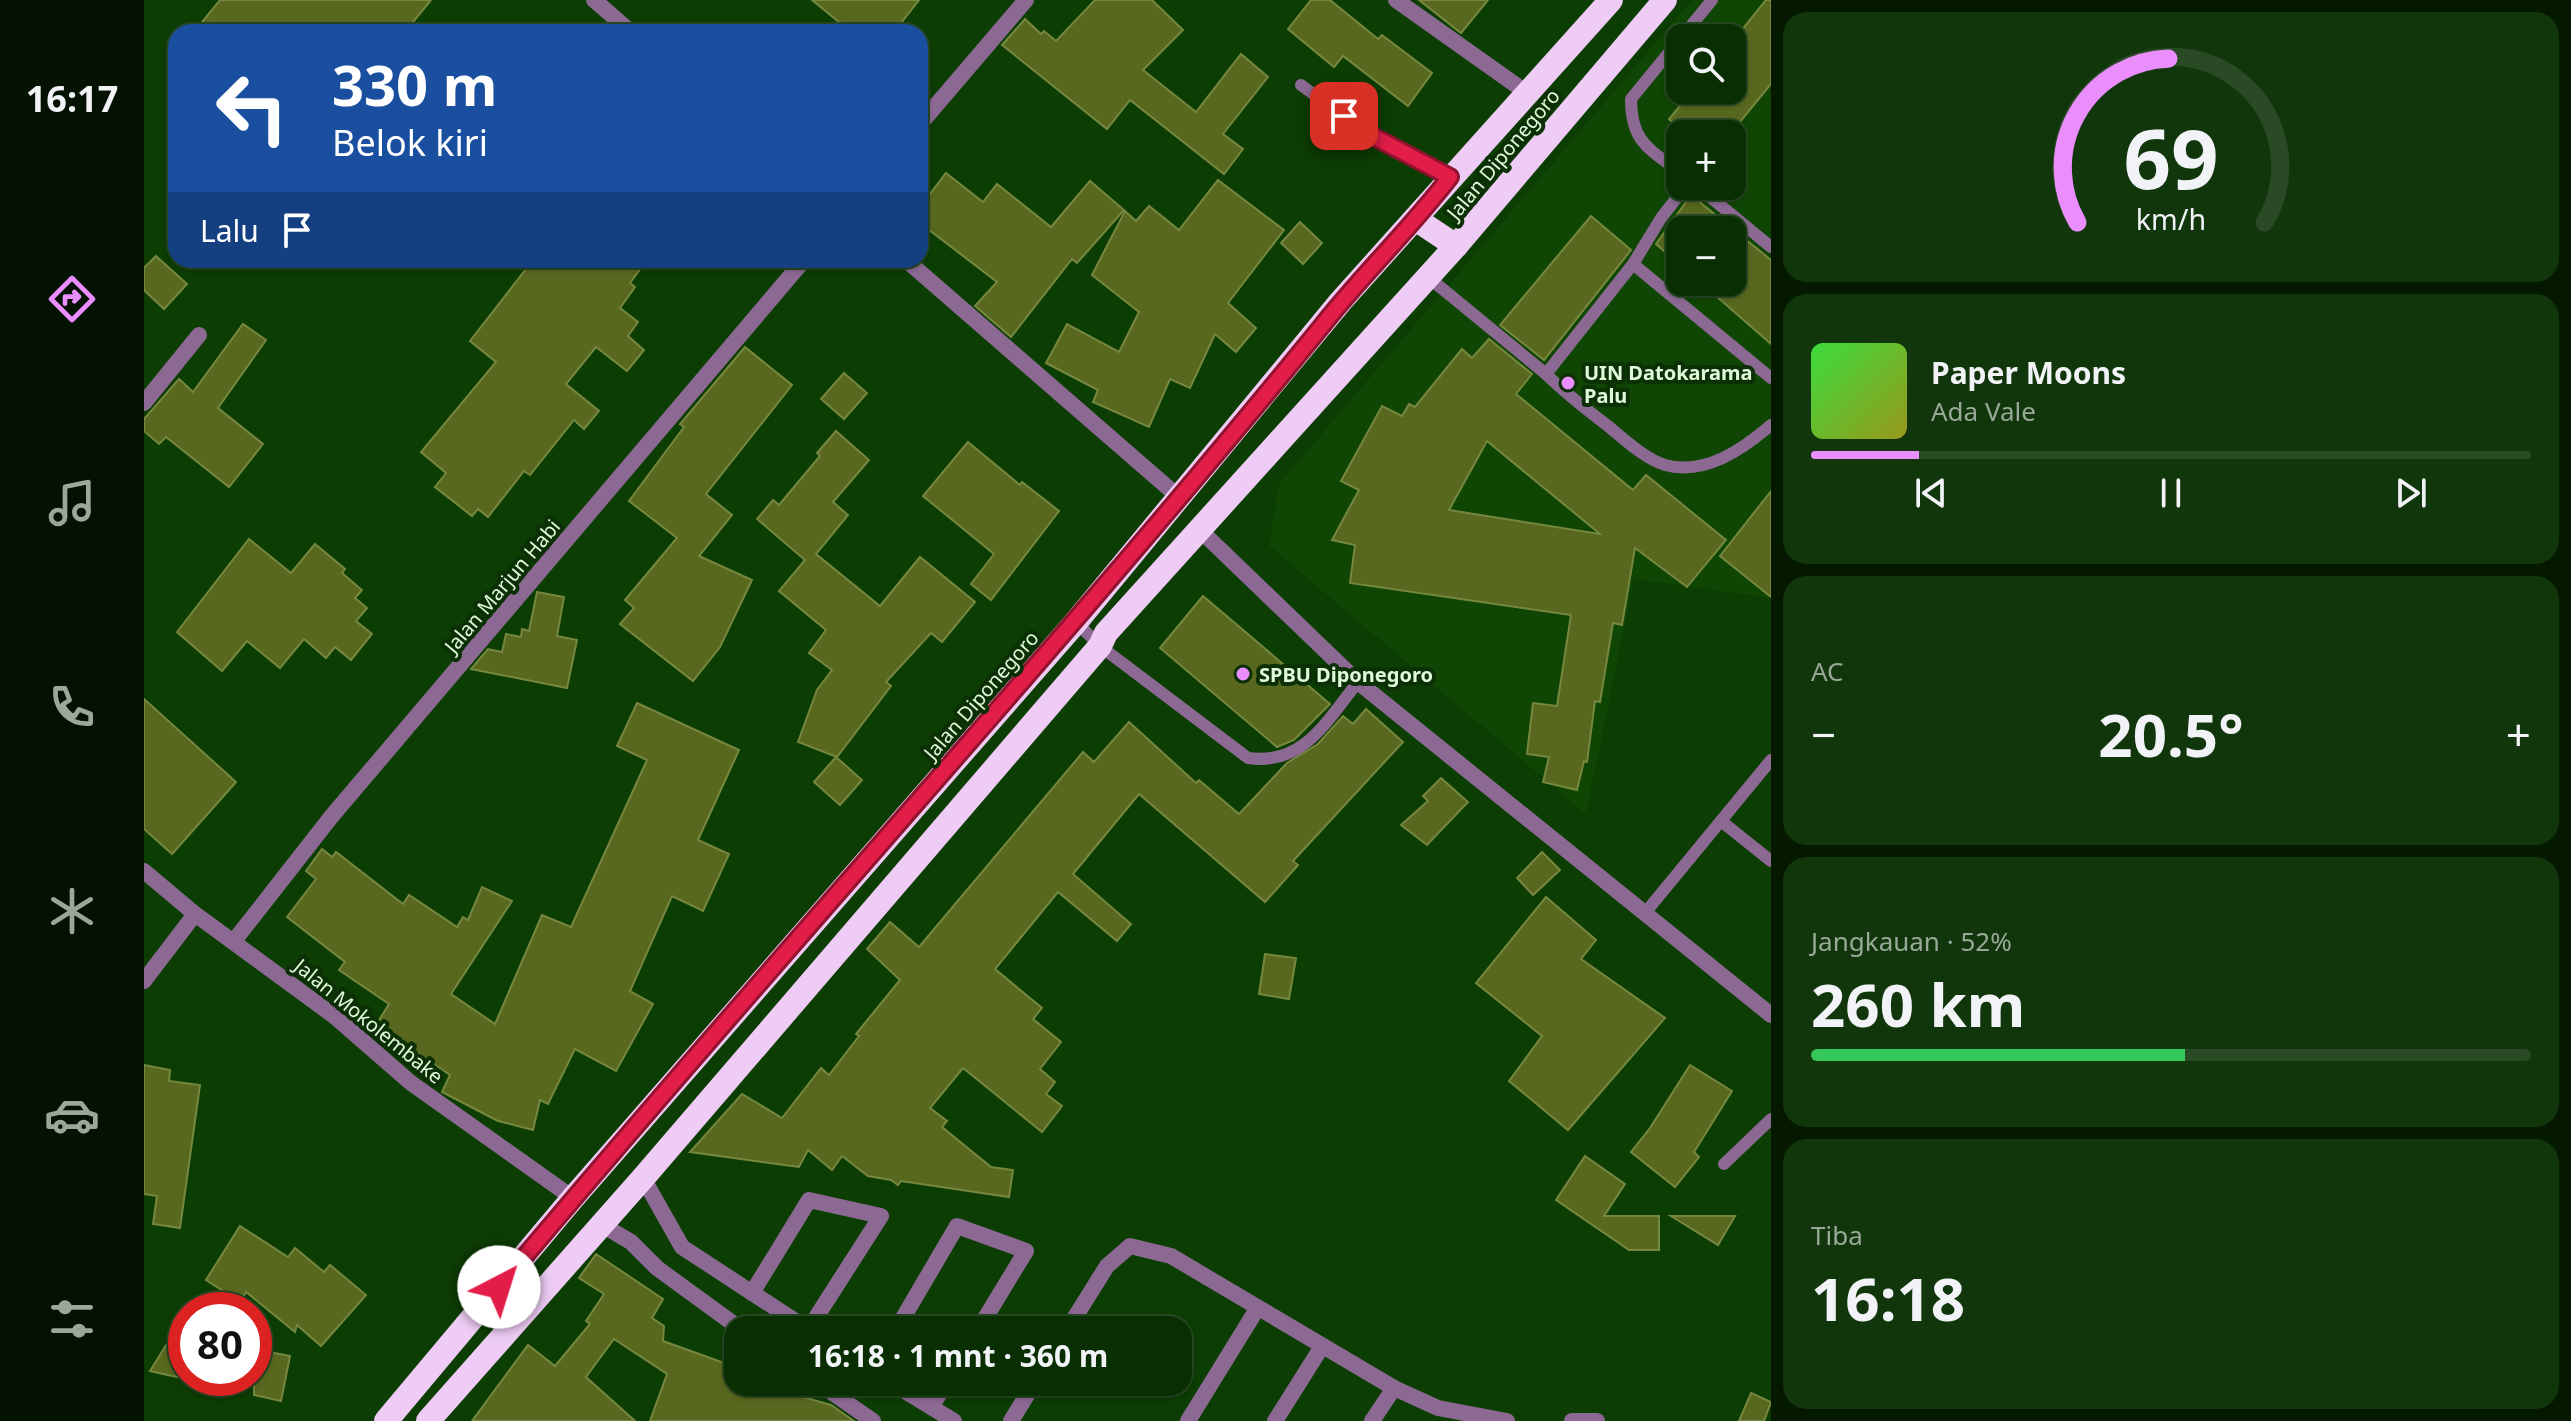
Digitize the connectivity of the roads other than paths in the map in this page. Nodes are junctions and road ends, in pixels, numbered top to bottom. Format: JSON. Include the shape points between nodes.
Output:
{"nodes":[{"id":1,"x":594,"y":0,"type":"edge"},
{"id":2,"x":1026,"y":0,"type":"edge"},
{"id":3,"x":1396,"y":0,"type":"edge"},
{"id":4,"x":1611,"y":0,"type":"edge"},
{"id":5,"x":1665,"y":0,"type":"edge"},
{"id":6,"x":1712,"y":0,"type":"edge"},
{"id":7,"x":622,"y":24,"type":"edge"},
{"id":8,"x":1692,"y":24,"type":"edge"},
{"id":9,"x":1666,"y":56,"type":"edge"},
{"id":10,"x":1301,"y":85,"type":"dead end"},
{"id":11,"x":1527,"y":93,"type":"junction"},
{"id":12,"x":928,"y":115,"type":"edge"},
{"id":13,"x":1666,"y":162,"type":"edge"},
{"id":14,"x":1450,"y":177,"type":"junction"},
{"id":15,"x":1675,"y":200,"type":"edge"},
{"id":16,"x":1714,"y":200,"type":"edge"},
{"id":17,"x":1417,"y":220,"type":"junction"},
{"id":18,"x":1456,"y":246,"type":"junction"},
{"id":19,"x":1771,"y":247,"type":"edge"},
{"id":20,"x":1633,"y":264,"type":"junction"},
{"id":21,"x":797,"y":268,"type":"edge"},
{"id":22,"x":915,"y":268,"type":"edge"},
{"id":23,"x":1428,"y":277,"type":"junction"},
{"id":24,"x":199,"y":335,"type":"dead end"},
{"id":25,"x":1546,"y":374,"type":"junction"},
{"id":26,"x":1771,"y":378,"type":"edge"},
{"id":27,"x":144,"y":403,"type":"edge"},
{"id":28,"x":1771,"y":425,"type":"edge"},
{"id":29,"x":1181,"y":499,"type":"junction"},
{"id":30,"x":1201,"y":531,"type":"junction"},
{"id":31,"x":1076,"y":622,"type":"junction"},
{"id":32,"x":1100,"y":646,"type":"junction"},
{"id":33,"x":1358,"y":682,"type":"junction"},
{"id":34,"x":1771,"y":760,"type":"edge"},
{"id":35,"x":1721,"y":821,"type":"junction"},
{"id":36,"x":1771,"y":861,"type":"edge"},
{"id":37,"x":144,"y":871,"type":"edge"},
{"id":38,"x":1645,"y":913,"type":"junction"},
{"id":39,"x":195,"y":914,"type":"junction"},
{"id":40,"x":234,"y":941,"type":"junction"},
{"id":41,"x":144,"y":981,"type":"edge"},
{"id":42,"x":1771,"y":1015,"type":"edge"},
{"id":43,"x":1771,"y":1119,"type":"edge"},
{"id":44,"x":1724,"y":1164,"type":"dead end"},
{"id":45,"x":643,"y":1178,"type":"junction"},
{"id":46,"x":573,"y":1198,"type":"junction"},
{"id":47,"x":602,"y":1225,"type":"junction"},
{"id":48,"x":752,"y":1293,"type":"junction"},
{"id":49,"x":1257,"y":1309,"type":"junction"},
{"id":50,"x":787,"y":1316,"type":"edge"},
{"id":51,"x":818,"y":1316,"type":"edge"},
{"id":52,"x":904,"y":1316,"type":"edge"},
{"id":53,"x":987,"y":1316,"type":"edge"},
{"id":54,"x":1076,"y":1316,"type":"edge"},
{"id":55,"x":724,"y":1317,"type":"edge"},
{"id":56,"x":1321,"y":1348,"type":"junction"},
{"id":57,"x":1394,"y":1388,"type":"junction"},
{"id":58,"x":837,"y":1396,"type":"edge"},
{"id":59,"x":913,"y":1396,"type":"edge"},
{"id":60,"x":938,"y":1396,"type":"edge"},
{"id":61,"x":1026,"y":1396,"type":"edge"},
{"id":62,"x":931,"y":1407,"type":"junction"},
{"id":63,"x":386,"y":1421,"type":"edge"},
{"id":64,"x":428,"y":1421,"type":"edge"},
{"id":65,"x":873,"y":1421,"type":"edge"},
{"id":66,"x":954,"y":1421,"type":"edge"},
{"id":67,"x":1011,"y":1421,"type":"edge"},
{"id":68,"x":1188,"y":1421,"type":"edge"},
{"id":69,"x":1275,"y":1421,"type":"edge"},
{"id":70,"x":1372,"y":1421,"type":"edge"},
{"id":71,"x":1507,"y":1421,"type":"edge"},
{"id":72,"x":1572,"y":1421,"type":"edge"},
{"id":73,"x":1597,"y":1421,"type":"edge"}],
"edges":[{"from":1,"to":7,"type":"street"},
{"from":2,"to":12,"type":"street"},
{"from":3,"to":11,"type":"street"},
{"from":4,"to":11,"type":"highway","name":"Jalan Diponegoro"},
{"from":5,"to":18,"type":"highway","name":"Jalan Diponegoro"},
{"from":6,"to":8,"type":"lane"},
{"from":9,"to":13,"type":"lane","via":[[1631,99],[1631,122],[1641,143]]},
{"from":10,"to":14,"type":"lane","via":[[1365,132]]},
{"from":11,"to":14,"type":"highway","name":"Jalan Diponegoro"},
{"from":14,"to":17,"type":"highway","name":"Jalan Diponegoro"},
{"from":15,"to":20,"type":"lane"},
{"from":16,"to":19,"type":"lane"},
{"from":17,"to":18,"type":"highway"},
{"from":17,"to":29,"type":"highway","name":"Jalan Diponegoro","via":[[1341,301]]},
{"from":18,"to":23,"type":"highway","name":"Jalan Diponegoro"},
{"from":20,"to":25,"type":"lane"},
{"from":20,"to":26,"type":"lane"},
{"from":21,"to":40,"type":"street","name":"Jalan Marjun Habi","via":[[331,817]]},
{"from":22,"to":29,"type":"street"},
{"from":23,"to":25,"type":"lane"},
{"from":23,"to":30,"type":"highway","name":"Jalan Diponegoro"},
{"from":24,"to":27,"type":"street"},
{"from":25,"to":28,"type":"lane","via":[[1664,465],[1716,462],[1746,447]]},
{"from":29,"to":31,"type":"highway","name":"Jalan Diponegoro"},
{"from":30,"to":32,"type":"highway","name":"Jalan Diponegoro","via":[[1106,633]]},
{"from":30,"to":33,"type":"street"},
{"from":31,"to":32,"type":"lane"},
{"from":31,"to":46,"type":"highway","name":"Jalan Diponegoro"},
{"from":32,"to":33,"type":"lane","via":[[1248,758],[1270,761],[1306,745]]},
{"from":32,"to":45,"type":"highway","name":"Jalan Diponegoro"},
{"from":33,"to":38,"type":"street"},
{"from":34,"to":35,"type":"lane"},
{"from":35,"to":36,"type":"lane"},
{"from":35,"to":38,"type":"lane"},
{"from":37,"to":39,"type":"street","name":"Jalan Mokolembake"},
{"from":38,"to":42,"type":"street"},
{"from":39,"to":40,"type":"street","name":"Jalan Mokolembake"},
{"from":39,"to":41,"type":"street"},
{"from":40,"to":46,"type":"street","name":"Jalan Mokolembake","via":[[334,1016],[411,1083]]},
{"from":43,"to":44,"type":"lane"},
{"from":45,"to":47,"type":"highway","name":"Jalan Diponegoro"},
{"from":45,"to":48,"type":"street","via":[[682,1247]]},
{"from":46,"to":63,"type":"highway","name":"Jalan Diponegoro"},
{"from":47,"to":55,"type":"street"},
{"from":47,"to":64,"type":"highway","name":"Jalan Diponegoro"},
{"from":48,"to":50,"type":"street"},
{"from":48,"to":51,"type":"street","via":[[809,1200],[881,1216]]},
{"from":49,"to":54,"type":"street","via":[[1171,1256],[1130,1246],[1107,1266]]},
{"from":49,"to":56,"type":"street"},
{"from":49,"to":68,"type":"street"},
{"from":52,"to":53,"type":"street","via":[[957,1226],[1026,1251]]},
{"from":56,"to":57,"type":"street"},
{"from":56,"to":69,"type":"street"},
{"from":57,"to":70,"type":"street"},
{"from":57,"to":71,"type":"street","via":[[1438,1408]]},
{"from":58,"to":65,"type":"street"},
{"from":59,"to":62,"type":"street"},
{"from":60,"to":62,"type":"street"},
{"from":61,"to":67,"type":"street"},
{"from":62,"to":66,"type":"street"},
{"from":72,"to":73,"type":"street"}]}
